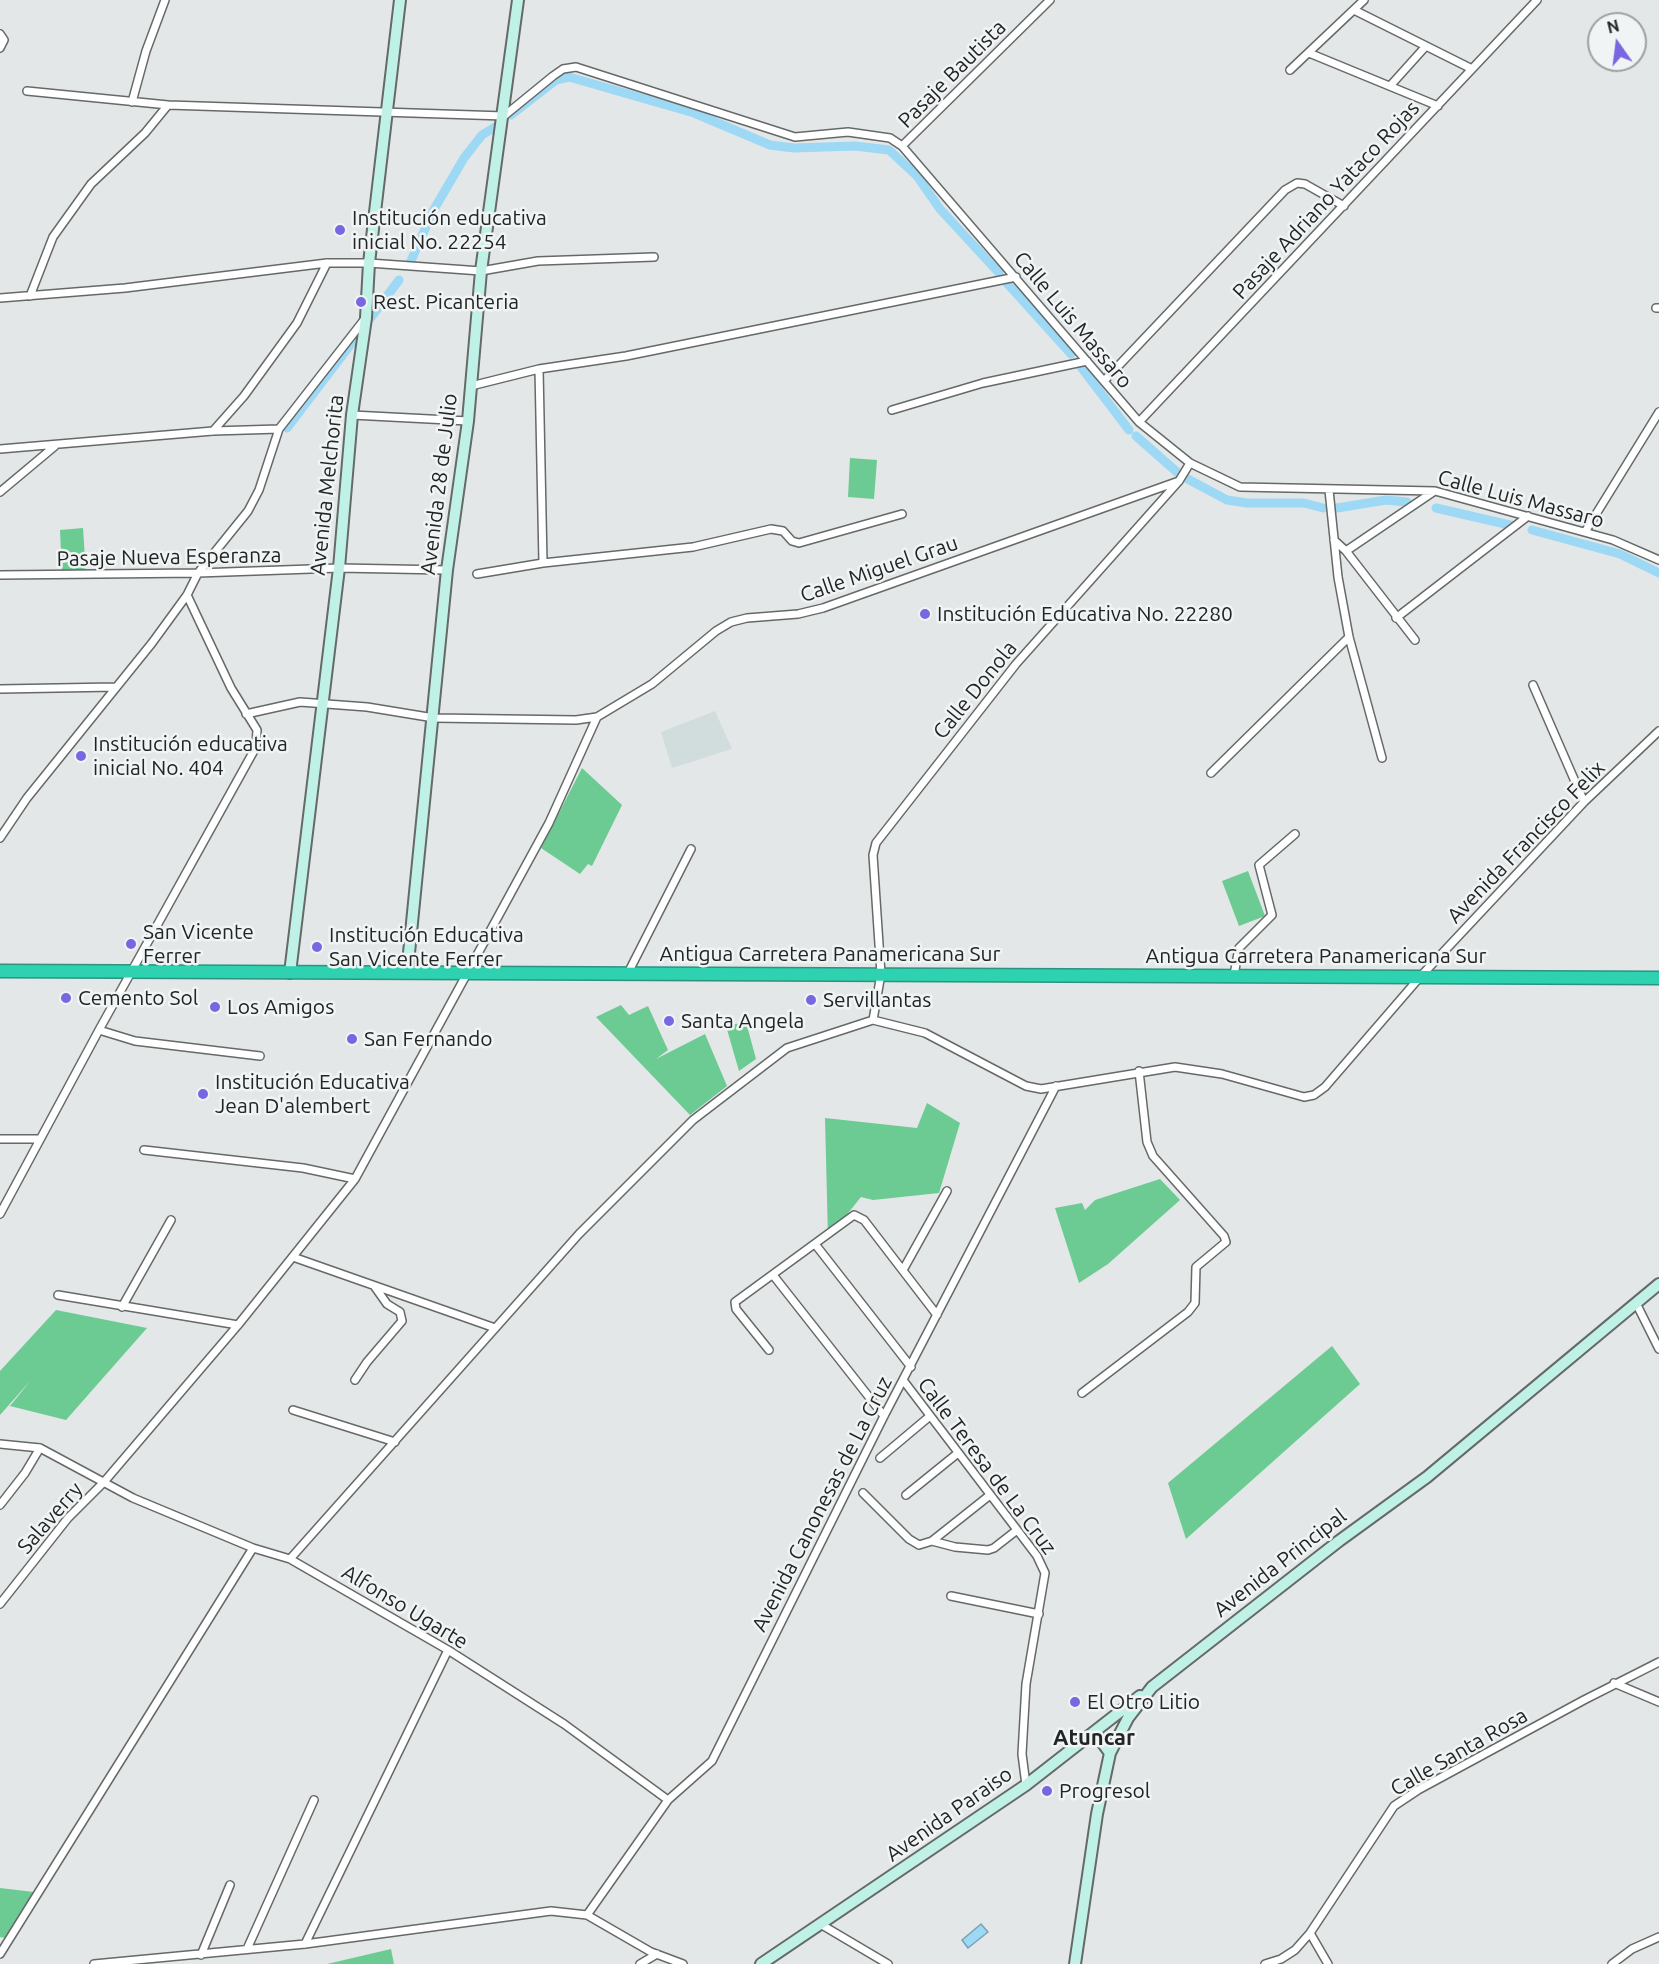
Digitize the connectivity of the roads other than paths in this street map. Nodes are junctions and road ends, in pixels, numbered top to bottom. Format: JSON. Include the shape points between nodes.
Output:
{"nodes":[{"id":1,"x":165,"y":0,"type":"edge"},
{"id":2,"x":400,"y":0,"type":"edge"},
{"id":3,"x":518,"y":0,"type":"edge"},
{"id":4,"x":1050,"y":0,"type":"edge"},
{"id":5,"x":1364,"y":0,"type":"edge"},
{"id":6,"x":1537,"y":0,"type":"edge"},
{"id":7,"x":1354,"y":10,"type":"junction"},
{"id":8,"x":0,"y":34,"type":"edge"},
{"id":9,"x":1426,"y":46,"type":"junction"},
{"id":10,"x":0,"y":48,"type":"edge"},
{"id":11,"x":1309,"y":53,"type":"junction"},
{"id":12,"x":1472,"y":69,"type":"junction"},
{"id":13,"x":1290,"y":70,"type":"dead end"},
{"id":14,"x":1390,"y":86,"type":"junction"},
{"id":15,"x":27,"y":91,"type":"dead end"},
{"id":16,"x":132,"y":102,"type":"junction"},
{"id":17,"x":168,"y":105,"type":"junction"},
{"id":18,"x":1438,"y":105,"type":"junction"},
{"id":19,"x":385,"y":113,"type":"junction"},
{"id":20,"x":504,"y":116,"type":"junction"},
{"id":21,"x":903,"y":146,"type":"junction"},
{"id":22,"x":1344,"y":206,"type":"junction"},
{"id":23,"x":654,"y":256,"type":"dead end"},
{"id":24,"x":327,"y":263,"type":"junction"},
{"id":25,"x":369,"y":263,"type":"junction"},
{"id":26,"x":482,"y":271,"type":"junction"},
{"id":27,"x":1016,"y":277,"type":"junction"},
{"id":28,"x":30,"y":296,"type":"junction"},
{"id":29,"x":0,"y":298,"type":"edge"},
{"id":30,"x":366,"y":318,"type":"junction"},
{"id":31,"x":1087,"y":361,"type":"junction"},
{"id":32,"x":539,"y":369,"type":"junction"},
{"id":33,"x":1104,"y":381,"type":"junction"},
{"id":34,"x":471,"y":386,"type":"junction"},
{"id":35,"x":892,"y":410,"type":"dead end"},
{"id":36,"x":1659,"y":411,"type":"edge"},
{"id":37,"x":352,"y":415,"type":"junction"},
{"id":38,"x":468,"y":421,"type":"junction"},
{"id":39,"x":1139,"y":423,"type":"junction"},
{"id":40,"x":279,"y":429,"type":"junction"},
{"id":41,"x":213,"y":431,"type":"junction"},
{"id":42,"x":55,"y":446,"type":"junction"},
{"id":43,"x":0,"y":449,"type":"edge"},
{"id":44,"x":1190,"y":463,"type":"junction"},
{"id":45,"x":1179,"y":481,"type":"junction"},
{"id":46,"x":1329,"y":490,"type":"junction"},
{"id":47,"x":1434,"y":491,"type":"junction"},
{"id":48,"x":0,"y":492,"type":"edge"},
{"id":49,"x":902,"y":514,"type":"dead end"},
{"id":50,"x":1528,"y":516,"type":"junction"},
{"id":51,"x":1585,"y":532,"type":"junction"},
{"id":52,"x":1334,"y":540,"type":"junction"},
{"id":53,"x":1346,"y":551,"type":"junction"},
{"id":54,"x":1659,"y":561,"type":"edge"},
{"id":55,"x":543,"y":563,"type":"junction"},
{"id":56,"x":339,"y":567,"type":"junction"},
{"id":57,"x":447,"y":570,"type":"junction"},
{"id":58,"x":198,"y":573,"type":"junction"},
{"id":59,"x":477,"y":574,"type":"dead end"},
{"id":60,"x":0,"y":575,"type":"edge"},
{"id":61,"x":187,"y":595,"type":"junction"},
{"id":62,"x":1396,"y":618,"type":"junction"},
{"id":63,"x":1349,"y":637,"type":"junction"},
{"id":64,"x":1415,"y":640,"type":"dead end"},
{"id":65,"x":1533,"y":685,"type":"dead end"},
{"id":66,"x":115,"y":687,"type":"junction"},
{"id":67,"x":0,"y":689,"type":"edge"},
{"id":68,"x":323,"y":702,"type":"junction"},
{"id":69,"x":246,"y":714,"type":"junction"},
{"id":70,"x":597,"y":717,"type":"junction"},
{"id":71,"x":434,"y":718,"type":"junction"},
{"id":72,"x":1659,"y":731,"type":"edge"},
{"id":73,"x":1382,"y":758,"type":"dead end"},
{"id":74,"x":1211,"y":773,"type":"dead end"},
{"id":75,"x":1584,"y":802,"type":"junction"},
{"id":76,"x":1295,"y":834,"type":"dead end"},
{"id":77,"x":0,"y":838,"type":"edge"},
{"id":78,"x":692,"y":849,"type":"dead end"},
{"id":79,"x":0,"y":971,"type":"edge"},
{"id":80,"x":132,"y":971,"type":"junction"},
{"id":81,"x":290,"y":973,"type":"junction"},
{"id":82,"x":407,"y":973,"type":"junction"},
{"id":83,"x":467,"y":973,"type":"junction"},
{"id":84,"x":628,"y":973,"type":"junction"},
{"id":85,"x":881,"y":974,"type":"junction"},
{"id":86,"x":1234,"y":975,"type":"junction"},
{"id":87,"x":1420,"y":977,"type":"junction"},
{"id":88,"x":1659,"y":978,"type":"edge"},
{"id":89,"x":873,"y":1020,"type":"junction"},
{"id":90,"x":99,"y":1030,"type":"junction"},
{"id":91,"x":260,"y":1056,"type":"dead end"},
{"id":92,"x":1139,"y":1071,"type":"junction"},
{"id":93,"x":1056,"y":1086,"type":"junction"},
{"id":94,"x":0,"y":1139,"type":"edge"},
{"id":95,"x":40,"y":1139,"type":"junction"},
{"id":96,"x":144,"y":1150,"type":"dead end"},
{"id":97,"x":355,"y":1179,"type":"junction"},
{"id":98,"x":946,"y":1191,"type":"dead end"},
{"id":99,"x":0,"y":1214,"type":"edge"},
{"id":100,"x":171,"y":1220,"type":"dead end"},
{"id":101,"x":815,"y":1244,"type":"junction"},
{"id":102,"x":293,"y":1257,"type":"junction"},
{"id":103,"x":903,"y":1270,"type":"junction"},
{"id":104,"x":773,"y":1275,"type":"junction"},
{"id":105,"x":1659,"y":1284,"type":"edge"},
{"id":106,"x":375,"y":1287,"type":"junction"},
{"id":107,"x":58,"y":1296,"type":"dead end"},
{"id":108,"x":1636,"y":1304,"type":"junction"},
{"id":109,"x":122,"y":1307,"type":"junction"},
{"id":110,"x":937,"y":1315,"type":"junction"},
{"id":111,"x":238,"y":1325,"type":"junction"},
{"id":112,"x":495,"y":1328,"type":"junction"},
{"id":113,"x":1659,"y":1349,"type":"edge"},
{"id":114,"x":769,"y":1350,"type":"dead end"},
{"id":115,"x":910,"y":1367,"type":"junction"},
{"id":116,"x":355,"y":1380,"type":"dead end"},
{"id":117,"x":903,"y":1380,"type":"junction"},
{"id":118,"x":1082,"y":1393,"type":"dead end"},
{"id":119,"x":293,"y":1410,"type":"dead end"},
{"id":120,"x":884,"y":1416,"type":"junction"},
{"id":121,"x":930,"y":1416,"type":"junction"},
{"id":122,"x":395,"y":1442,"type":"junction"},
{"id":123,"x":0,"y":1444,"type":"edge"},
{"id":124,"x":40,"y":1448,"type":"junction"},
{"id":125,"x":958,"y":1453,"type":"junction"},
{"id":126,"x":880,"y":1458,"type":"dead end"},
{"id":127,"x":104,"y":1482,"type":"junction"},
{"id":128,"x":863,"y":1493,"type":"dead end"},
{"id":129,"x":990,"y":1495,"type":"junction"},
{"id":130,"x":906,"y":1496,"type":"dead end"},
{"id":131,"x":0,"y":1504,"type":"edge"},
{"id":132,"x":1017,"y":1530,"type":"junction"},
{"id":133,"x":932,"y":1541,"type":"junction"},
{"id":134,"x":253,"y":1548,"type":"junction"},
{"id":135,"x":290,"y":1559,"type":"junction"},
{"id":136,"x":951,"y":1596,"type":"dead end"},
{"id":137,"x":0,"y":1604,"type":"edge"},
{"id":138,"x":1039,"y":1614,"type":"junction"},
{"id":139,"x":448,"y":1650,"type":"junction"},
{"id":140,"x":1659,"y":1662,"type":"edge"},
{"id":141,"x":1614,"y":1683,"type":"junction"},
{"id":142,"x":1152,"y":1687,"type":"junction"},
{"id":143,"x":1659,"y":1702,"type":"edge"},
{"id":144,"x":1089,"y":1736,"type":"junction"},
{"id":145,"x":1110,"y":1753,"type":"junction"},
{"id":146,"x":1026,"y":1785,"type":"junction"},
{"id":147,"x":314,"y":1800,"type":"dead end"},
{"id":148,"x":668,"y":1800,"type":"junction"},
{"id":149,"x":231,"y":1884,"type":"dead end"},
{"id":150,"x":587,"y":1915,"type":"junction"},
{"id":151,"x":822,"y":1925,"type":"junction"},
{"id":152,"x":1310,"y":1933,"type":"junction"},
{"id":153,"x":1659,"y":1937,"type":"edge"},
{"id":154,"x":305,"y":1944,"type":"junction"},
{"id":155,"x":247,"y":1949,"type":"junction"},
{"id":156,"x":0,"y":1954,"type":"edge"},
{"id":157,"x":657,"y":1954,"type":"junction"},
{"id":158,"x":201,"y":1955,"type":"junction"},
{"id":159,"x":120,"y":1963,"type":"edge"},
{"id":160,"x":94,"y":1964,"type":"edge"},
{"id":161,"x":640,"y":1964,"type":"edge"},
{"id":162,"x":683,"y":1964,"type":"edge"},
{"id":163,"x":761,"y":1964,"type":"edge"},
{"id":164,"x":888,"y":1964,"type":"edge"},
{"id":165,"x":1075,"y":1964,"type":"edge"},
{"id":166,"x":1265,"y":1964,"type":"edge"},
{"id":167,"x":1328,"y":1964,"type":"edge"},
{"id":168,"x":1612,"y":1964,"type":"edge"}],
"edges":[{"from":1,"to":16,"type":"street"},
{"from":2,"to":19,"type":"main road","name":"Avenida Melchorita"},
{"from":3,"to":20,"type":"main road","name":"Avenida 28 de Julio"},
{"from":4,"to":21,"type":"street","name":"Pasaje Bautista"},
{"from":5,"to":7,"type":"street"},
{"from":6,"to":12,"type":"street","name":"Pasaje Adriano Yataco Rojas"},
{"from":7,"to":9,"type":"street"},
{"from":7,"to":11,"type":"street"},
{"from":8,"to":10,"type":"street","via":[[4,40]]},
{"from":9,"to":12,"type":"street"},
{"from":9,"to":14,"type":"street"},
{"from":11,"to":13,"type":"street"},
{"from":11,"to":14,"type":"street"},
{"from":12,"to":18,"type":"street","name":"Pasaje Adriano Yataco Rojas"},
{"from":14,"to":18,"type":"street"},
{"from":15,"to":16,"type":"street"},
{"from":16,"to":17,"type":"street"},
{"from":17,"to":19,"type":"street"},
{"from":17,"to":28,"type":"street","via":[[145,133],[91,184],[53,237]]},
{"from":18,"to":22,"type":"street","name":"Pasaje Adriano Yataco Rojas"},
{"from":19,"to":20,"type":"street"},
{"from":19,"to":25,"type":"main road","name":"Avenida Melchorita"},
{"from":20,"to":21,"type":"street","name":"Calle Luis Massaro","via":[[563,69],[576,67],[795,137],[848,132],[890,138]]},
{"from":20,"to":26,"type":"main road","name":"Avenida 28 de Julio"},
{"from":21,"to":27,"type":"street","name":"Calle Luis Massaro"},
{"from":22,"to":33,"type":"street","via":[[1305,184],[1297,183],[1285,190]]},
{"from":22,"to":39,"type":"street","name":"Pasaje Adriano Yataco Rojas"},
{"from":23,"to":26,"type":"street","via":[[538,261]]},
{"from":24,"to":25,"type":"street"},
{"from":24,"to":28,"type":"street"},
{"from":24,"to":41,"type":"street","via":[[297,322],[244,396]]},
{"from":25,"to":26,"type":"street"},
{"from":25,"to":30,"type":"main road","name":"Avenida Melchorita"},
{"from":26,"to":34,"type":"main road","name":"Avenida 28 de Julio"},
{"from":27,"to":31,"type":"street","name":"Calle Luis Massaro"},
{"from":27,"to":32,"type":"street","via":[[626,356]]},
{"from":28,"to":29,"type":"street"},
{"from":30,"to":37,"type":"main road","name":"Avenida Melchorita"},
{"from":30,"to":40,"type":"street"},
{"from":31,"to":33,"type":"street","name":"Calle Luis Massaro"},
{"from":31,"to":35,"type":"street","via":[[983,383]]},
{"from":32,"to":34,"type":"street"},
{"from":32,"to":55,"type":"street"},
{"from":33,"to":39,"type":"street","name":"Calle Luis Massaro"},
{"from":34,"to":38,"type":"main road","name":"Avenida 28 de Julio"},
{"from":36,"to":51,"type":"street"},
{"from":37,"to":38,"type":"street"},
{"from":37,"to":56,"type":"main road","name":"Avenida Melchorita"},
{"from":38,"to":57,"type":"main road","name":"Avenida 28 de Julio"},
{"from":39,"to":44,"type":"street","name":"Calle Luis Massaro"},
{"from":40,"to":41,"type":"street"},
{"from":40,"to":58,"type":"street","via":[[248,511]]},
{"from":41,"to":42,"type":"street"},
{"from":42,"to":43,"type":"street"},
{"from":42,"to":48,"type":"street"},
{"from":44,"to":45,"type":"street","name":"Calle Donola"},
{"from":44,"to":46,"type":"street","name":"Calle Luis Massaro","via":[[1240,487]]},
{"from":45,"to":70,"type":"street","name":"Calle Miguel Grau","via":[[823,608],[731,622],[652,684]]},
{"from":45,"to":85,"type":"street","name":"Calle Donola","via":[[1016,664],[876,843],[873,855]]},
{"from":46,"to":47,"type":"street","name":"Calle Luis Massaro"},
{"from":46,"to":52,"type":"street"},
{"from":47,"to":50,"type":"street","name":"Calle Luis Massaro"},
{"from":47,"to":53,"type":"street"},
{"from":49,"to":55,"type":"street","via":[[799,543],[783,531],[771,529],[693,547]]},
{"from":50,"to":51,"type":"street","name":"Calle Luis Massaro"},
{"from":50,"to":62,"type":"street"},
{"from":51,"to":54,"type":"street","name":"Calle Luis Massaro"},
{"from":52,"to":53,"type":"street"},
{"from":52,"to":63,"type":"street"},
{"from":53,"to":62,"type":"street"},
{"from":55,"to":59,"type":"street"},
{"from":56,"to":57,"type":"street","name":"Pasaje Nueva Esperanza"},
{"from":56,"to":58,"type":"street","name":"Pasaje Nueva Esperanza"},
{"from":56,"to":68,"type":"main road","name":"Avenida Melchorita"},
{"from":57,"to":71,"type":"main road","name":"Avenida 28 de Julio"},
{"from":58,"to":60,"type":"street","name":"Pasaje Nueva Esperanza"},
{"from":58,"to":61,"type":"street"},
{"from":61,"to":66,"type":"street"},
{"from":61,"to":69,"type":"street"},
{"from":62,"to":64,"type":"street"},
{"from":63,"to":73,"type":"street"},
{"from":63,"to":74,"type":"street"},
{"from":65,"to":75,"type":"street"},
{"from":66,"to":67,"type":"street"},
{"from":66,"to":77,"type":"street"},
{"from":68,"to":69,"type":"street","name":"Calle Miguel Grau","via":[[300,702]]},
{"from":68,"to":71,"type":"street","name":"Calle Miguel Grau"},
{"from":68,"to":81,"type":"main road","name":"Avenida Melchorita"},
{"from":69,"to":80,"type":"street","via":[[257,730],[256,747]]},
{"from":70,"to":71,"type":"street","name":"Calle Miguel Grau"},
{"from":70,"to":83,"type":"street","name":"Salaverry","via":[[549,823]]},
{"from":71,"to":82,"type":"main road","name":"Avenida 28 de Julio"},
{"from":72,"to":75,"type":"street","name":"Avenida Francisco Felix"},
{"from":75,"to":87,"type":"street","name":"Avenida Francisco Felix"},
{"from":76,"to":86,"type":"street","via":[[1259,865],[1272,915],[1239,948]]},
{"from":78,"to":84,"type":"street"},
{"from":79,"to":80,"type":"highway","name":"Antigua Carretera Panamericana Sur"},
{"from":80,"to":81,"type":"highway","name":"Antigua Carretera Panamericana Sur"},
{"from":80,"to":90,"type":"street"},
{"from":81,"to":82,"type":"highway","name":"Antigua Carretera Panamericana Sur"},
{"from":82,"to":83,"type":"highway","name":"Antigua Carretera Panamericana Sur"},
{"from":83,"to":84,"type":"highway","name":"Antigua Carretera Panamericana Sur"},
{"from":83,"to":97,"type":"street","name":"Salaverry"},
{"from":84,"to":85,"type":"highway","name":"Antigua Carretera Panamericana Sur"},
{"from":85,"to":86,"type":"highway","name":"Antigua Carretera Panamericana Sur"},
{"from":85,"to":89,"type":"street","name":"Calle Donola"},
{"from":86,"to":87,"type":"highway","name":"Antigua Carretera Panamericana Sur"},
{"from":87,"to":88,"type":"highway","name":"Antigua Carretera Panamericana Sur"},
{"from":87,"to":92,"type":"street","name":"Avenida Francisco Felix","via":[[1314,1095],[1175,1067]]},
{"from":89,"to":93,"type":"street","via":[[925,1033],[1026,1086]]},
{"from":89,"to":112,"type":"street","via":[[787,1048],[693,1119],[579,1234]]},
{"from":90,"to":91,"type":"street","via":[[135,1041]]},
{"from":90,"to":95,"type":"street"},
{"from":92,"to":93,"type":"street"},
{"from":92,"to":118,"type":"street","via":[[1147,1142],[1153,1156],[1226,1242],[1196,1267],[1195,1303],[1188,1312]]},
{"from":93,"to":110,"type":"street","name":"Avenida Canonesas de La Cruz"},
{"from":94,"to":95,"type":"street"},
{"from":95,"to":99,"type":"street"},
{"from":96,"to":97,"type":"street","via":[[303,1168]]},
{"from":97,"to":102,"type":"street","name":"Salaverry"},
{"from":98,"to":103,"type":"street"},
{"from":100,"to":109,"type":"street"},
{"from":101,"to":103,"type":"street","via":[[850,1216],[858,1216]]},
{"from":101,"to":104,"type":"street"},
{"from":101,"to":115,"type":"street"},
{"from":102,"to":106,"type":"street"},
{"from":102,"to":111,"type":"street","name":"Salaverry"},
{"from":103,"to":110,"type":"street"},
{"from":104,"to":114,"type":"street","via":[[734,1305]]},
{"from":104,"to":120,"type":"street"},
{"from":105,"to":108,"type":"main road","name":"Avenida Principal"},
{"from":106,"to":112,"type":"street"},
{"from":106,"to":116,"type":"street","via":[[387,1304],[400,1312],[402,1321]]},
{"from":107,"to":109,"type":"street"},
{"from":108,"to":113,"type":"street"},
{"from":108,"to":142,"type":"main road","name":"Avenida Principal","via":[[1427,1477]]},
{"from":109,"to":111,"type":"street"},
{"from":110,"to":115,"type":"street","name":"Avenida Canonesas de La Cruz"},
{"from":111,"to":127,"type":"street","name":"Salaverry"},
{"from":112,"to":122,"type":"street"},
{"from":115,"to":117,"type":"street","name":"Avenida Canonesas de La Cruz"},
{"from":117,"to":120,"type":"street","name":"Avenida Canonesas de La Cruz"},
{"from":117,"to":121,"type":"street","name":"Calle Teresa de La Cruz"},
{"from":119,"to":122,"type":"street"},
{"from":120,"to":148,"type":"street","name":"Avenida Canonesas de La Cruz","via":[[712,1761]]},
{"from":121,"to":125,"type":"street","name":"Calle Teresa de La Cruz"},
{"from":121,"to":126,"type":"street"},
{"from":122,"to":135,"type":"street"},
{"from":123,"to":124,"type":"street"},
{"from":124,"to":127,"type":"street","name":"Alfonso Ugarte"},
{"from":124,"to":131,"type":"street","via":[[26,1473]]},
{"from":125,"to":129,"type":"street","name":"Calle Teresa de La Cruz"},
{"from":125,"to":130,"type":"street"},
{"from":127,"to":134,"type":"street","name":"Alfonso Ugarte"},
{"from":127,"to":137,"type":"street","name":"Salaverry","via":[[68,1518]]},
{"from":128,"to":133,"type":"street","via":[[914,1543]]},
{"from":129,"to":132,"type":"street","name":"Calle Teresa de La Cruz"},
{"from":129,"to":133,"type":"street"},
{"from":132,"to":133,"type":"street","via":[[988,1550]]},
{"from":132,"to":138,"type":"street","name":"Calle Teresa de La Cruz","via":[[1045,1573]]},
{"from":134,"to":135,"type":"street","name":"Alfonso Ugarte"},
{"from":134,"to":156,"type":"street"},
{"from":135,"to":139,"type":"street","name":"Alfonso Ugarte"},
{"from":136,"to":138,"type":"street"},
{"from":138,"to":146,"type":"street","name":"Calle Teresa de La Cruz","via":[[1024,1701],[1022,1755]]},
{"from":139,"to":148,"type":"street","name":"Alfonso Ugarte","via":[[564,1724]]},
{"from":139,"to":154,"type":"street"},
{"from":140,"to":141,"type":"street","name":"Calle Santa Rosa"},
{"from":141,"to":143,"type":"street"},
{"from":141,"to":152,"type":"street","name":"Calle Santa Rosa","via":[[1394,1806]]},
{"from":142,"to":144,"type":"main road","name":"Avenida Paraiso"},
{"from":142,"to":145,"type":"main road","name":"Avenida Principal","via":[[1128,1718]]},
{"from":144,"to":145,"type":"main road","via":[[1100,1738]]},
{"from":144,"to":146,"type":"main road","name":"Avenida Paraiso"},
{"from":145,"to":165,"type":"main road","name":"Avenida Principal"},
{"from":146,"to":151,"type":"main road","name":"Avenida Paraiso"},
{"from":147,"to":155,"type":"street"},
{"from":148,"to":150,"type":"street","name":"Avenida Canonesas de La Cruz"},
{"from":149,"to":158,"type":"street"},
{"from":150,"to":154,"type":"street","via":[[531,1912]]},
{"from":150,"to":157,"type":"street"},
{"from":151,"to":163,"type":"main road","name":"Avenida Paraiso"},
{"from":151,"to":164,"type":"street"},
{"from":152,"to":166,"type":"street","name":"Calle Santa Rosa","via":[[1295,1950]]},
{"from":152,"to":167,"type":"street"},
{"from":153,"to":168,"type":"street","via":[[1632,1949]]},
{"from":154,"to":155,"type":"street"},
{"from":155,"to":158,"type":"street"},
{"from":157,"to":161,"type":"street"},
{"from":157,"to":162,"type":"street"},
{"from":158,"to":159,"type":"street"},
{"from":159,"to":160,"type":"street"}]}
